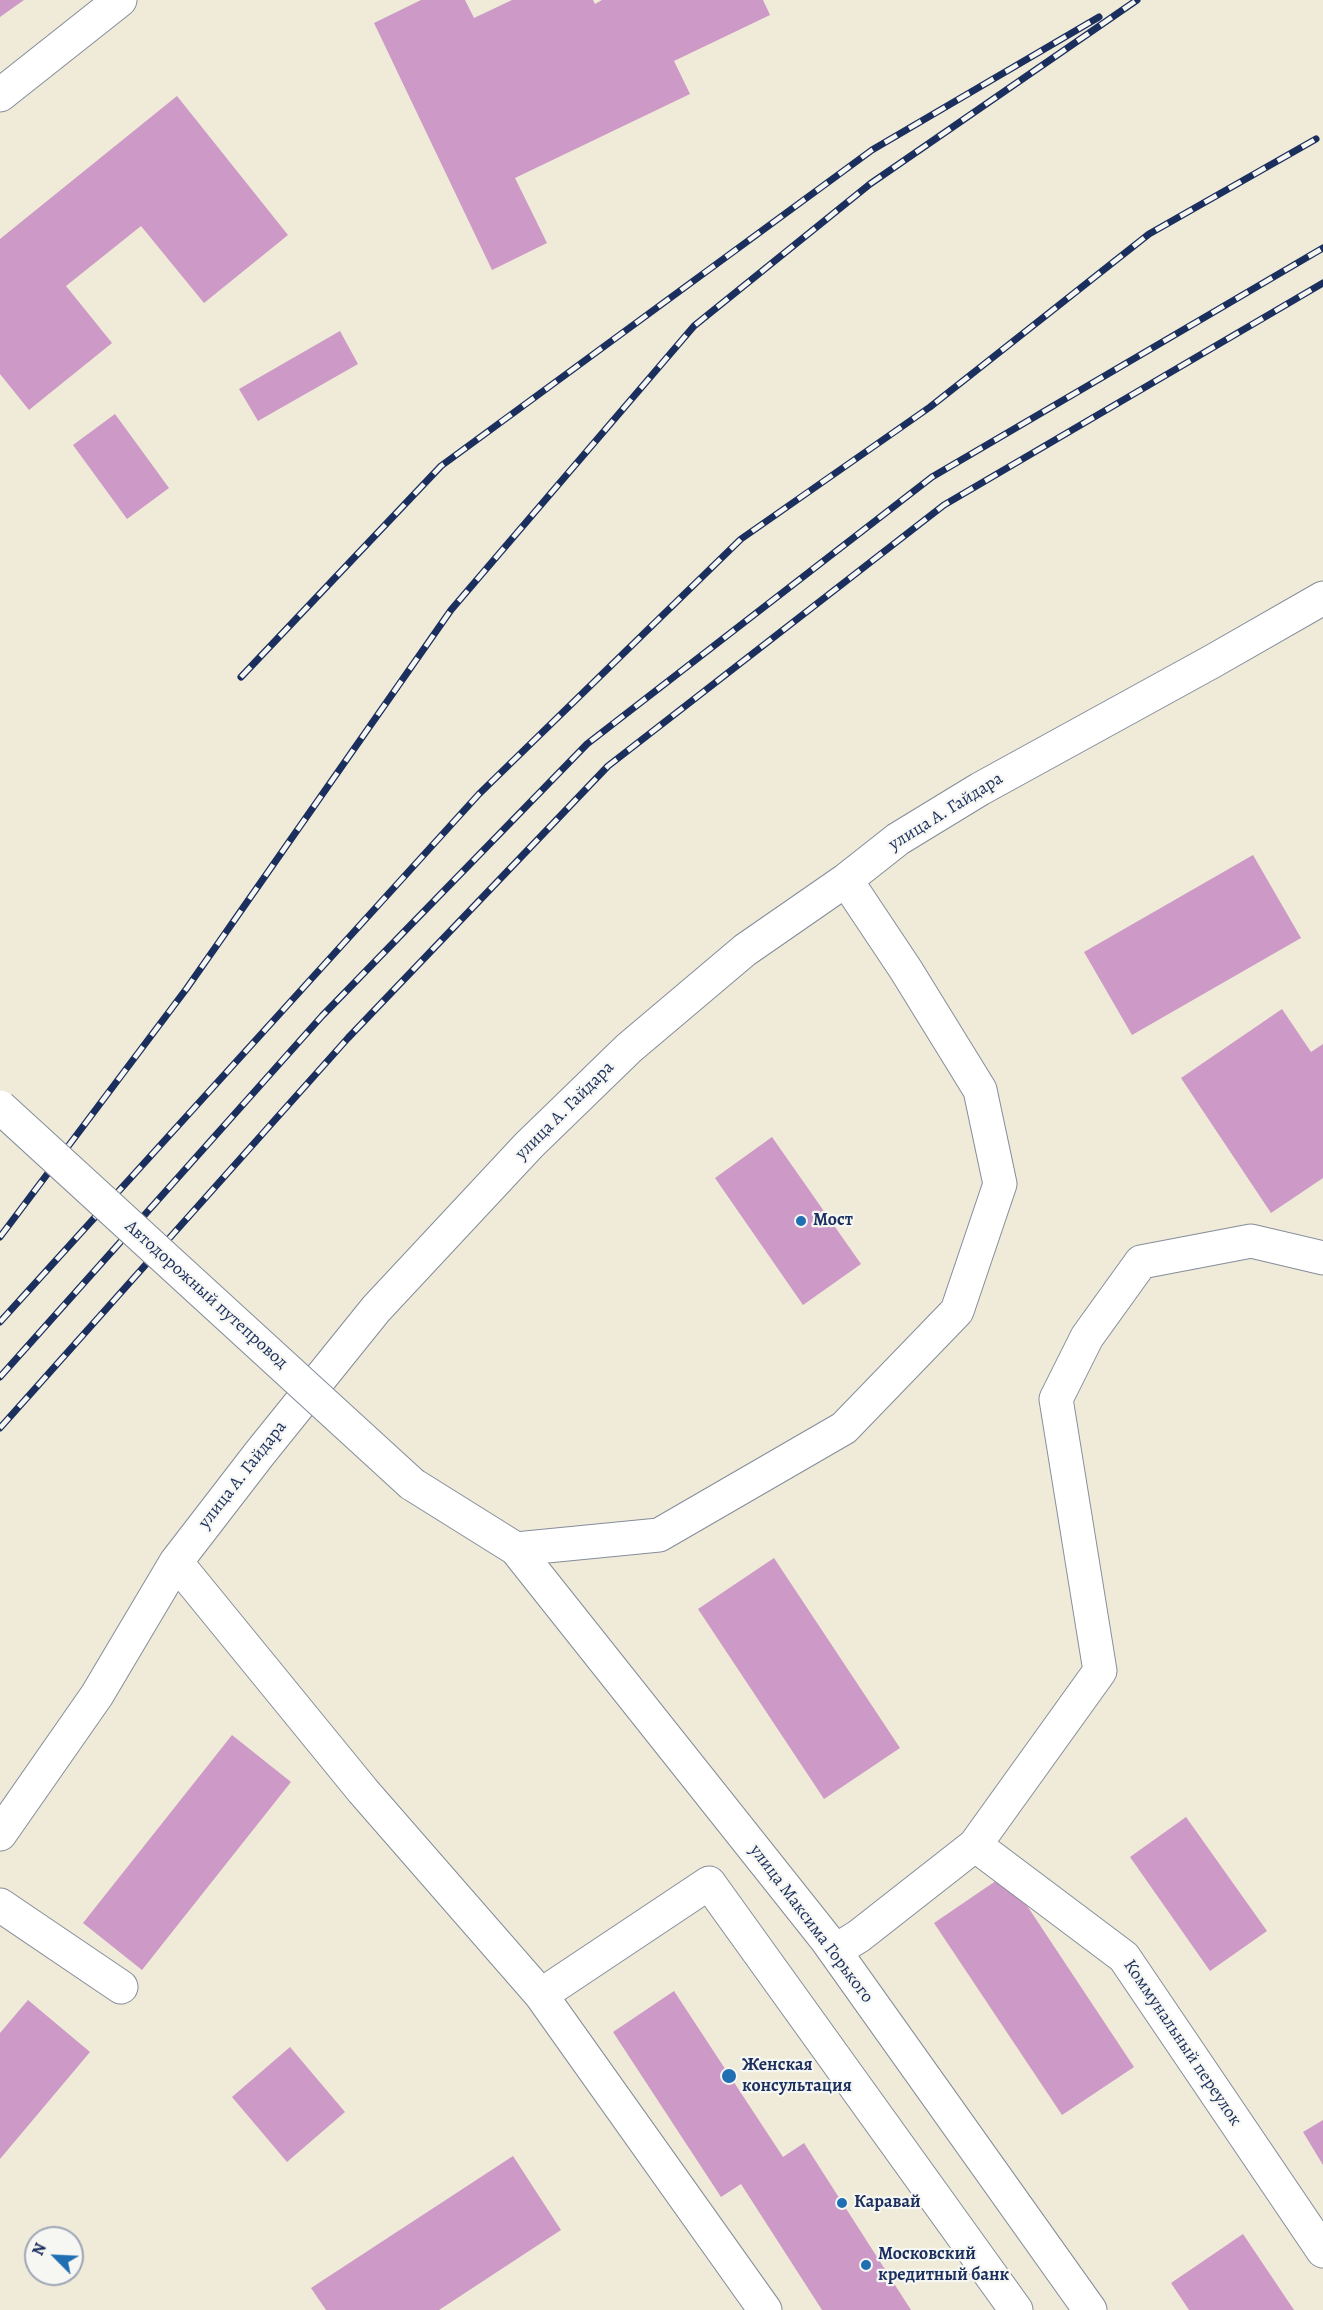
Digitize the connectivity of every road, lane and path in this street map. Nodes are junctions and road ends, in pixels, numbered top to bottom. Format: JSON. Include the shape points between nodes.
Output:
{"nodes":[{"id":1,"x":120,"y":0,"type":"edge"},
{"id":2,"x":0,"y":95,"type":"edge"},
{"id":3,"x":1323,"y":597,"type":"edge"},
{"id":4,"x":846,"y":880,"type":"junction"},
{"id":5,"x":0,"y":1107,"type":"edge"},
{"id":6,"x":1323,"y":1258,"type":"edge"},
{"id":7,"x":516,"y":1549,"type":"junction"},
{"id":8,"x":176,"y":1562,"type":"junction"},
{"id":9,"x":0,"y":1834,"type":"edge"},
{"id":10,"x":975,"y":1845,"type":"junction"},
{"id":11,"x":0,"y":1905,"type":"edge"},
{"id":12,"x":835,"y":1952,"type":"junction"},
{"id":13,"x":121,"y":1987,"type":"dead end"},
{"id":14,"x":541,"y":1995,"type":"junction"},
{"id":15,"x":1323,"y":2251,"type":"edge"},
{"id":16,"x":765,"y":2310,"type":"edge"},
{"id":17,"x":1016,"y":2310,"type":"edge"},
{"id":18,"x":1090,"y":2310,"type":"edge"}],
"edges":[{"from":1,"to":2,"type":"street"},
{"from":3,"to":4,"type":"street","name":"улица А. Гайдара","via":[[980,789],[898,839]]},
{"from":4,"to":7,"type":"street","via":[[980,1090],[1000,1184],[957,1311],[844,1428],[659,1535]]},
{"from":4,"to":8,"type":"street","name":"улица А. Гайдара","via":[[745,950],[629,1048],[529,1145],[376,1309]]},
{"from":5,"to":7,"type":"street","name":"Автодорожный путепровод","bridge":true,"via":[[412,1484]]},
{"from":6,"to":10,"type":"street","via":[[1251,1241],[1141,1262],[1087,1337],[1056,1399],[1100,1671]]},
{"from":7,"to":12,"type":"street","name":"улица Максима Горького"},
{"from":8,"to":9,"type":"street","name":"улица А. Гайдара","via":[[97,1695]]},
{"from":8,"to":14,"type":"street","via":[[363,1791]]},
{"from":10,"to":12,"type":"street"},
{"from":10,"to":15,"type":"street","name":"Коммунальный переулок","via":[[1124,1958]]},
{"from":11,"to":13,"type":"street"},
{"from":12,"to":18,"type":"street","name":"улица Максима Горького"},
{"from":14,"to":16,"type":"street"},
{"from":14,"to":17,"type":"street","via":[[709,1884]]}]}
